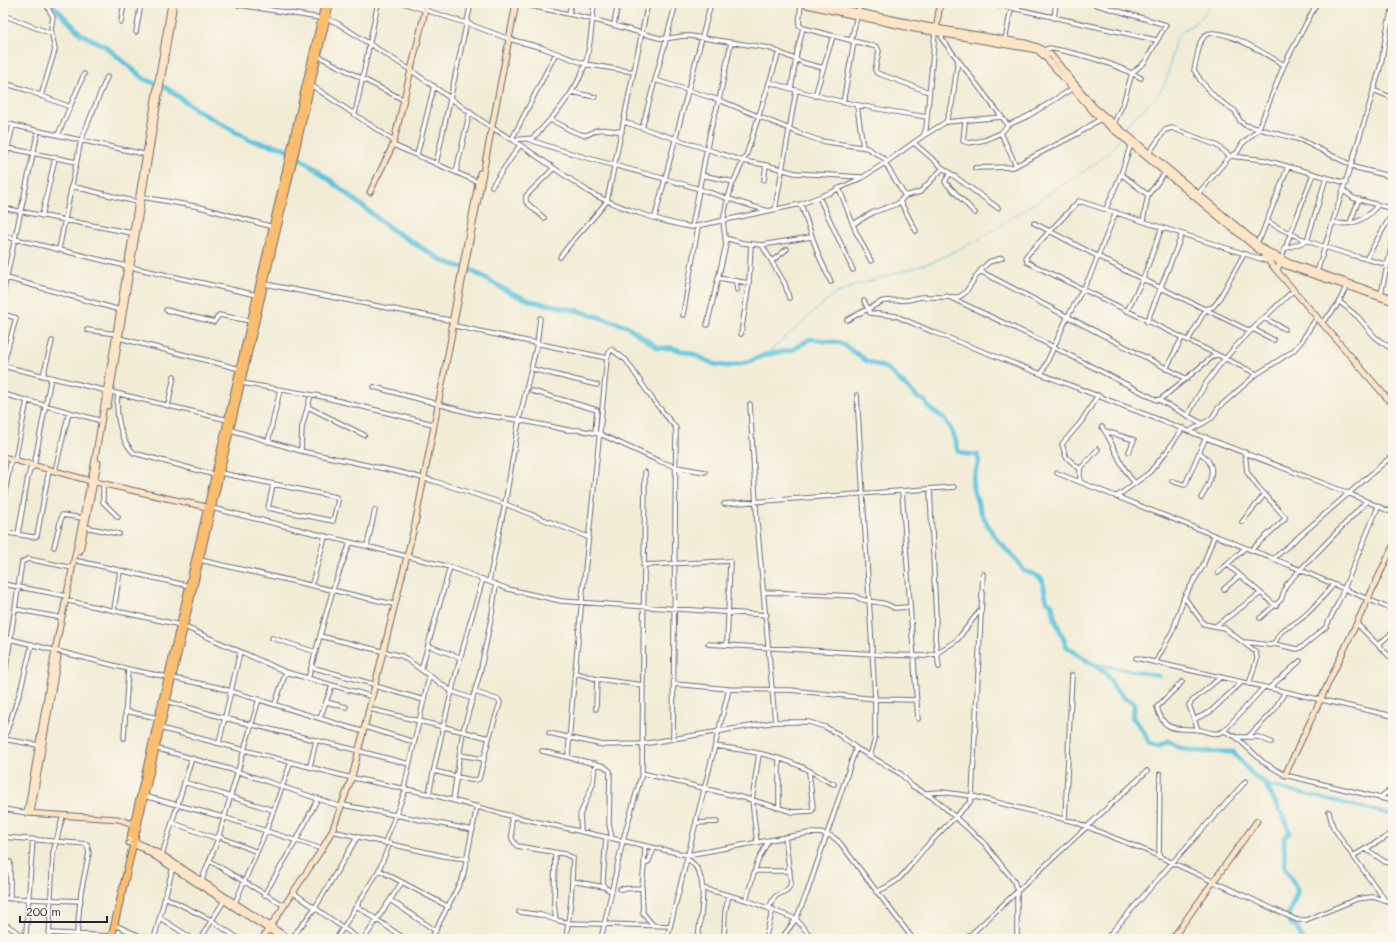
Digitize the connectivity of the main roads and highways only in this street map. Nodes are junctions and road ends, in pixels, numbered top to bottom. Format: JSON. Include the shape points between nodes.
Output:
{"nodes":[{"id":1,"x":171,"y":3,"type":"edge"},
{"id":2,"x":174,"y":3,"type":"edge"},
{"id":3,"x":330,"y":3,"type":"edge"},
{"id":4,"x":427,"y":3,"type":"edge"},
{"id":5,"x":515,"y":3,"type":"edge"},
{"id":6,"x":799,"y":3,"type":"edge"},
{"id":7,"x":815,"y":3,"type":"edge"},
{"id":8,"x":940,"y":3,"type":"edge"},
{"id":9,"x":834,"y":5,"type":"edge"},
{"id":10,"x":325,"y":6,"type":"edge"},
{"id":11,"x":857,"y":14,"type":"junction"},
{"id":12,"x":324,"y":19,"type":"junction"},
{"id":13,"x":939,"y":31,"type":"junction"},
{"id":14,"x":1005,"y":41,"type":"junction"},
{"id":15,"x":162,"y":69,"type":"junction"},
{"id":16,"x":1074,"y":87,"type":"junction"},
{"id":17,"x":1114,"y":126,"type":"junction"},
{"id":18,"x":491,"y":127,"type":"junction"},
{"id":19,"x":296,"y":138,"type":"junction"},
{"id":20,"x":1131,"y":142,"type":"junction"},
{"id":21,"x":147,"y":155,"type":"junction"},
{"id":22,"x":291,"y":160,"type":"junction"},
{"id":23,"x":370,"y":192,"type":"dead end"},
{"id":24,"x":1255,"y":245,"type":"junction"},
{"id":25,"x":468,"y":248,"type":"junction"},
{"id":26,"x":1260,"y":252,"type":"junction"},
{"id":27,"x":1280,"y":261,"type":"junction"},
{"id":28,"x":128,"y":266,"type":"junction"},
{"id":29,"x":1277,"y":272,"type":"junction"},
{"id":30,"x":260,"y":295,"type":"junction"},
{"id":31,"x":1393,"y":298,"type":"edge"},
{"id":32,"x":1393,"y":302,"type":"edge"},
{"id":33,"x":117,"y":336,"type":"junction"},
{"id":34,"x":108,"y":392,"type":"junction"},
{"id":35,"x":438,"y":403,"type":"junction"},
{"id":36,"x":1393,"y":405,"type":"edge"},
{"id":37,"x":3,"y":457,"type":"edge"},
{"id":38,"x":218,"y":474,"type":"junction"},
{"id":39,"x":423,"y":478,"type":"junction"},
{"id":40,"x":93,"y":481,"type":"junction"},
{"id":41,"x":210,"y":508,"type":"junction"},
{"id":42,"x":1393,"y":546,"type":"edge"},
{"id":43,"x":407,"y":556,"type":"junction"},
{"id":44,"x":68,"y":599,"type":"junction"},
{"id":45,"x":183,"y":626,"type":"junction"},
{"id":46,"x":57,"y":650,"type":"junction"},
{"id":47,"x":382,"y":651,"type":"junction"},
{"id":48,"x":169,"y":678,"type":"junction"},
{"id":49,"x":374,"y":685,"type":"junction"},
{"id":50,"x":363,"y":729,"type":"junction"},
{"id":51,"x":1286,"y":775,"type":"road end"},
{"id":52,"x":341,"y":805,"type":"junction"},
{"id":53,"x":29,"y":813,"type":"junction"},
{"id":54,"x":1257,"y":821,"type":"dead end"},
{"id":55,"x":135,"y":824,"type":"junction"},
{"id":56,"x":131,"y":841,"type":"junction"},
{"id":57,"x":321,"y":849,"type":"junction"},
{"id":58,"x":268,"y":929,"type":"junction"},
{"id":59,"x":108,"y":938,"type":"edge"},
{"id":60,"x":262,"y":939,"type":"edge"},
{"id":61,"x":284,"y":939,"type":"edge"},
{"id":62,"x":291,"y":939,"type":"edge"},
{"id":63,"x":1172,"y":939,"type":"edge"}],
"edges":[{"from":1,"to":15,"type":"main road"},
{"from":2,"to":15,"type":"main road"},
{"from":3,"to":12,"type":"highway"},
{"from":4,"to":23,"type":"main road","via":[[394,143]]},
{"from":5,"to":18,"type":"main road"},
{"from":6,"to":11,"type":"main road"},
{"from":7,"to":9,"type":"main road"},
{"from":8,"to":13,"type":"main road"},
{"from":9,"to":11,"type":"main road"},
{"from":10,"to":12,"type":"highway"},
{"from":11,"to":13,"type":"main road"},
{"from":12,"to":19,"type":"highway"},
{"from":12,"to":19,"type":"highway","via":[[318,56]]},
{"from":13,"to":14,"type":"main road"},
{"from":14,"to":16,"type":"main road","via":[[1042,53]]},
{"from":14,"to":16,"type":"main road","via":[[1032,45],[1044,50],[1056,60]]},
{"from":15,"to":21,"type":"main road"},
{"from":16,"to":17,"type":"main road"},
{"from":16,"to":17,"type":"main road","via":[[1100,119]]},
{"from":17,"to":20,"type":"main road"},
{"from":18,"to":25,"type":"main road"},
{"from":18,"to":25,"type":"main road","via":[[478,182]]},
{"from":19,"to":22,"type":"highway"},
{"from":20,"to":24,"type":"main road","via":[[1165,173]]},
{"from":20,"to":24,"type":"main road","via":[[1149,153]]},
{"from":21,"to":28,"type":"main road"},
{"from":21,"to":28,"type":"main road","via":[[142,197]]},
{"from":22,"to":30,"type":"highway"},
{"from":22,"to":30,"type":"highway","via":[[265,284]]},
{"from":24,"to":26,"type":"main road"},
{"from":24,"to":27,"type":"main road"},
{"from":25,"to":35,"type":"main road"},
{"from":26,"to":27,"type":"main road"},
{"from":26,"to":29,"type":"main road"},
{"from":27,"to":29,"type":"main road"},
{"from":27,"to":31,"type":"main road"},
{"from":27,"to":32,"type":"main road"},
{"from":28,"to":33,"type":"main road"},
{"from":28,"to":33,"type":"main road"},
{"from":29,"to":36,"type":"main road"},
{"from":30,"to":38,"type":"highway","via":[[231,430]]},
{"from":30,"to":38,"type":"highway","via":[[228,420]]},
{"from":33,"to":34,"type":"main road"},
{"from":34,"to":40,"type":"main road"},
{"from":34,"to":40,"type":"main road"},
{"from":35,"to":39,"type":"main road"},
{"from":35,"to":39,"type":"main road"},
{"from":37,"to":40,"type":"main road"},
{"from":38,"to":41,"type":"highway"},
{"from":39,"to":43,"type":"main road"},
{"from":40,"to":41,"type":"main road"},
{"from":40,"to":44,"type":"main road"},
{"from":40,"to":44,"type":"main road","via":[[83,518]]},
{"from":41,"to":45,"type":"highway"},
{"from":41,"to":45,"type":"highway","via":[[190,586]]},
{"from":42,"to":51,"type":"main road"},
{"from":43,"to":47,"type":"main road"},
{"from":43,"to":47,"type":"main road"},
{"from":44,"to":46,"type":"main road"},
{"from":44,"to":46,"type":"main road"},
{"from":45,"to":48,"type":"highway"},
{"from":46,"to":53,"type":"main road"},
{"from":46,"to":53,"type":"main road","via":[[38,745]]},
{"from":47,"to":49,"type":"main road"},
{"from":48,"to":55,"type":"highway"},
{"from":48,"to":55,"type":"highway","via":[[160,728]]},
{"from":49,"to":50,"type":"main road"},
{"from":49,"to":50,"type":"main road"},
{"from":50,"to":52,"type":"main road"},
{"from":52,"to":57,"type":"main road"},
{"from":52,"to":57,"type":"main road","via":[[332,831]]},
{"from":53,"to":55,"type":"main road","via":[[118,819]]},
{"from":54,"to":63,"type":"main road"},
{"from":55,"to":56,"type":"highway"},
{"from":56,"to":58,"type":"main road"},
{"from":56,"to":58,"type":"main road","via":[[162,855],[235,903]]},
{"from":56,"to":59,"type":"highway"},
{"from":56,"to":59,"type":"highway","via":[[115,924]]},
{"from":57,"to":58,"type":"main road"},
{"from":57,"to":58,"type":"main road"},
{"from":58,"to":60,"type":"main road"},
{"from":58,"to":61,"type":"main road"},
{"from":58,"to":62,"type":"main road"}]}
